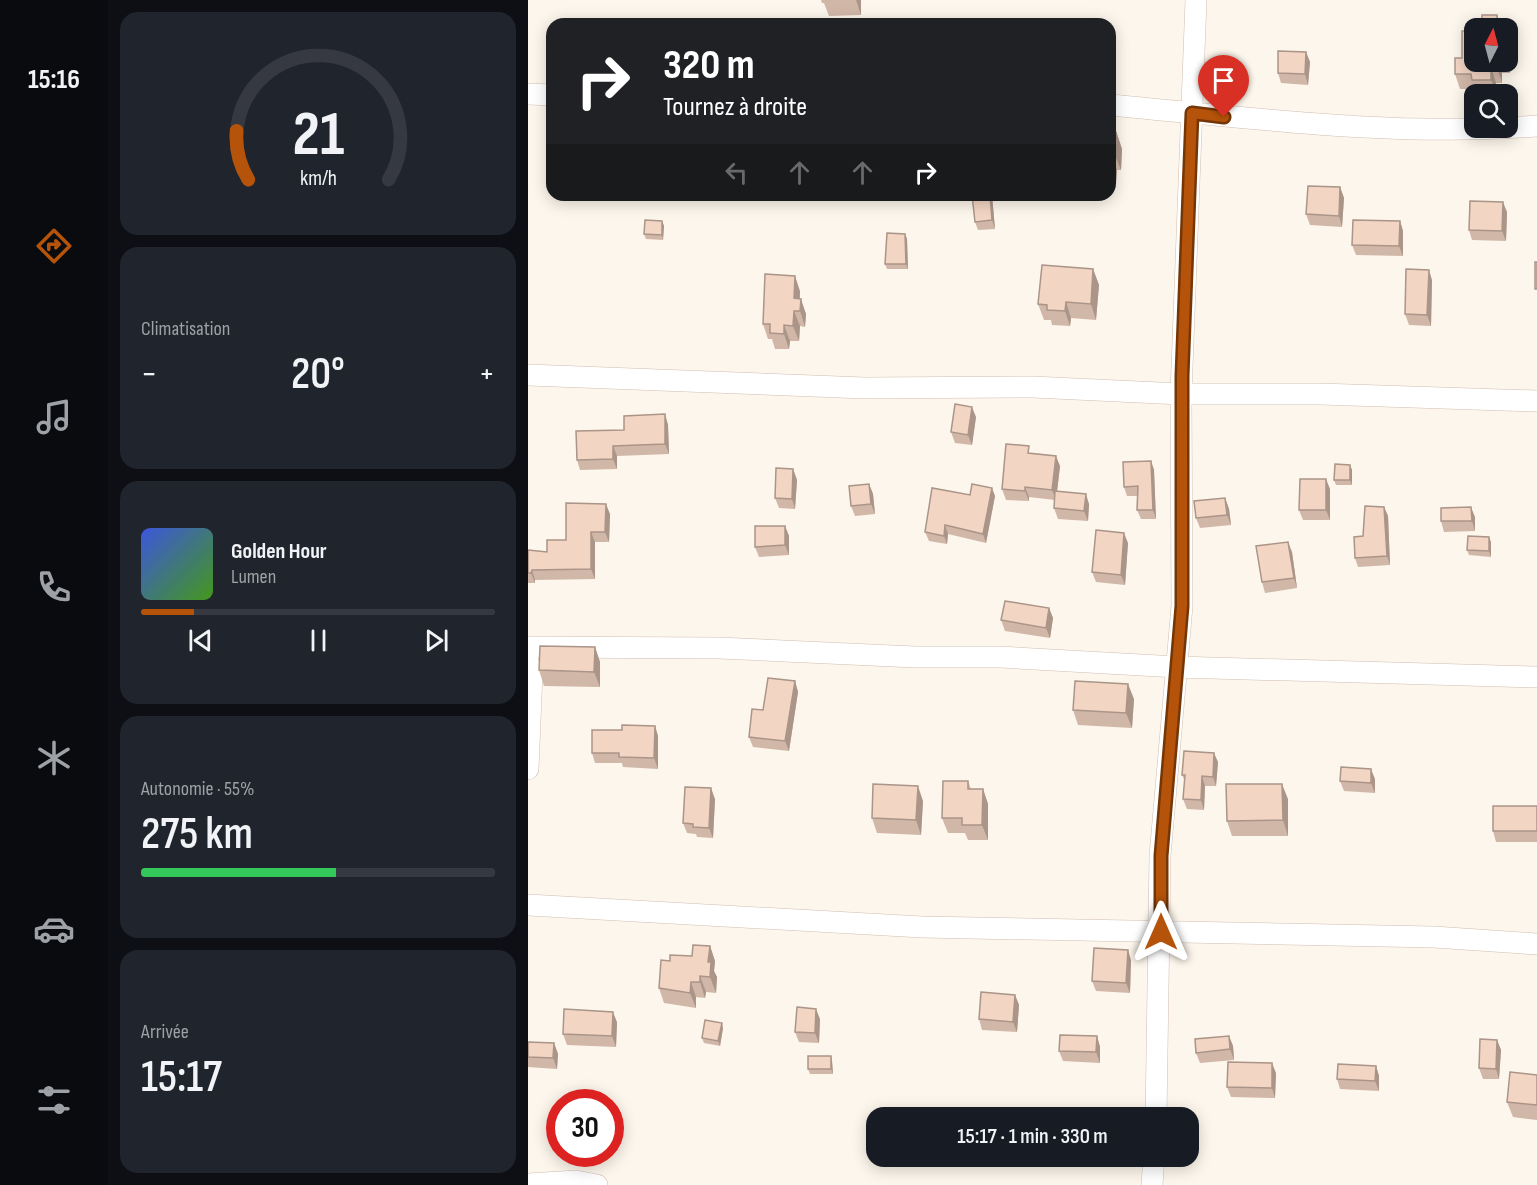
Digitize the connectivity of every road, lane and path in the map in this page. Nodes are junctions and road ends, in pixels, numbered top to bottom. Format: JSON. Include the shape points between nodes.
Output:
{"nodes":[{"id":1,"x":1196,"y":0,"type":"edge"},
{"id":2,"x":528,"y":94,"type":"edge"},
{"id":3,"x":546,"y":95,"type":"edge"},
{"id":4,"x":1116,"y":106,"type":"edge"},
{"id":5,"x":1192,"y":113,"type":"junction"},
{"id":6,"x":1537,"y":126,"type":"edge"},
{"id":7,"x":528,"y":375,"type":"edge"},
{"id":8,"x":1181,"y":394,"type":"junction"},
{"id":9,"x":1537,"y":401,"type":"edge"},
{"id":10,"x":528,"y":647,"type":"edge"},
{"id":11,"x":528,"y":662,"type":"edge"},
{"id":12,"x":1177,"y":667,"type":"junction"},
{"id":13,"x":1537,"y":676,"type":"edge"},
{"id":14,"x":528,"y":770,"type":"edge"},
{"id":15,"x":528,"y":905,"type":"edge"},
{"id":16,"x":1161,"y":932,"type":"junction"},
{"id":17,"x":1537,"y":945,"type":"edge"},
{"id":18,"x":1156,"y":1107,"type":"edge"},
{"id":19,"x":1153,"y":1167,"type":"edge"},
{"id":20,"x":528,"y":1184,"type":"edge"},
{"id":21,"x":597,"y":1185,"type":"edge"},
{"id":22,"x":1152,"y":1185,"type":"edge"}],
"edges":[{"from":1,"to":5,"type":"street"},
{"from":2,"to":3,"type":"street"},
{"from":4,"to":5,"type":"street"},
{"from":5,"to":6,"type":"street","via":[[1348,127]]},
{"from":5,"to":8,"type":"street"},
{"from":7,"to":8,"type":"street","via":[[865,388],[1033,387]]},
{"from":8,"to":9,"type":"street"},
{"from":8,"to":12,"type":"street","via":[[1182,606]]},
{"from":10,"to":12,"type":"street","via":[[719,648]]},
{"from":11,"to":14,"type":"street","via":[[532,672]]},
{"from":12,"to":13,"type":"street"},
{"from":12,"to":16,"type":"street","via":[[1161,856]]},
{"from":15,"to":16,"type":"street","via":[[825,923]]},
{"from":16,"to":17,"type":"street","via":[[1434,937]]},
{"from":16,"to":18,"type":"street"},
{"from":19,"to":22,"type":"street"},
{"from":20,"to":21,"type":"street","via":[[576,1181]]}]}
